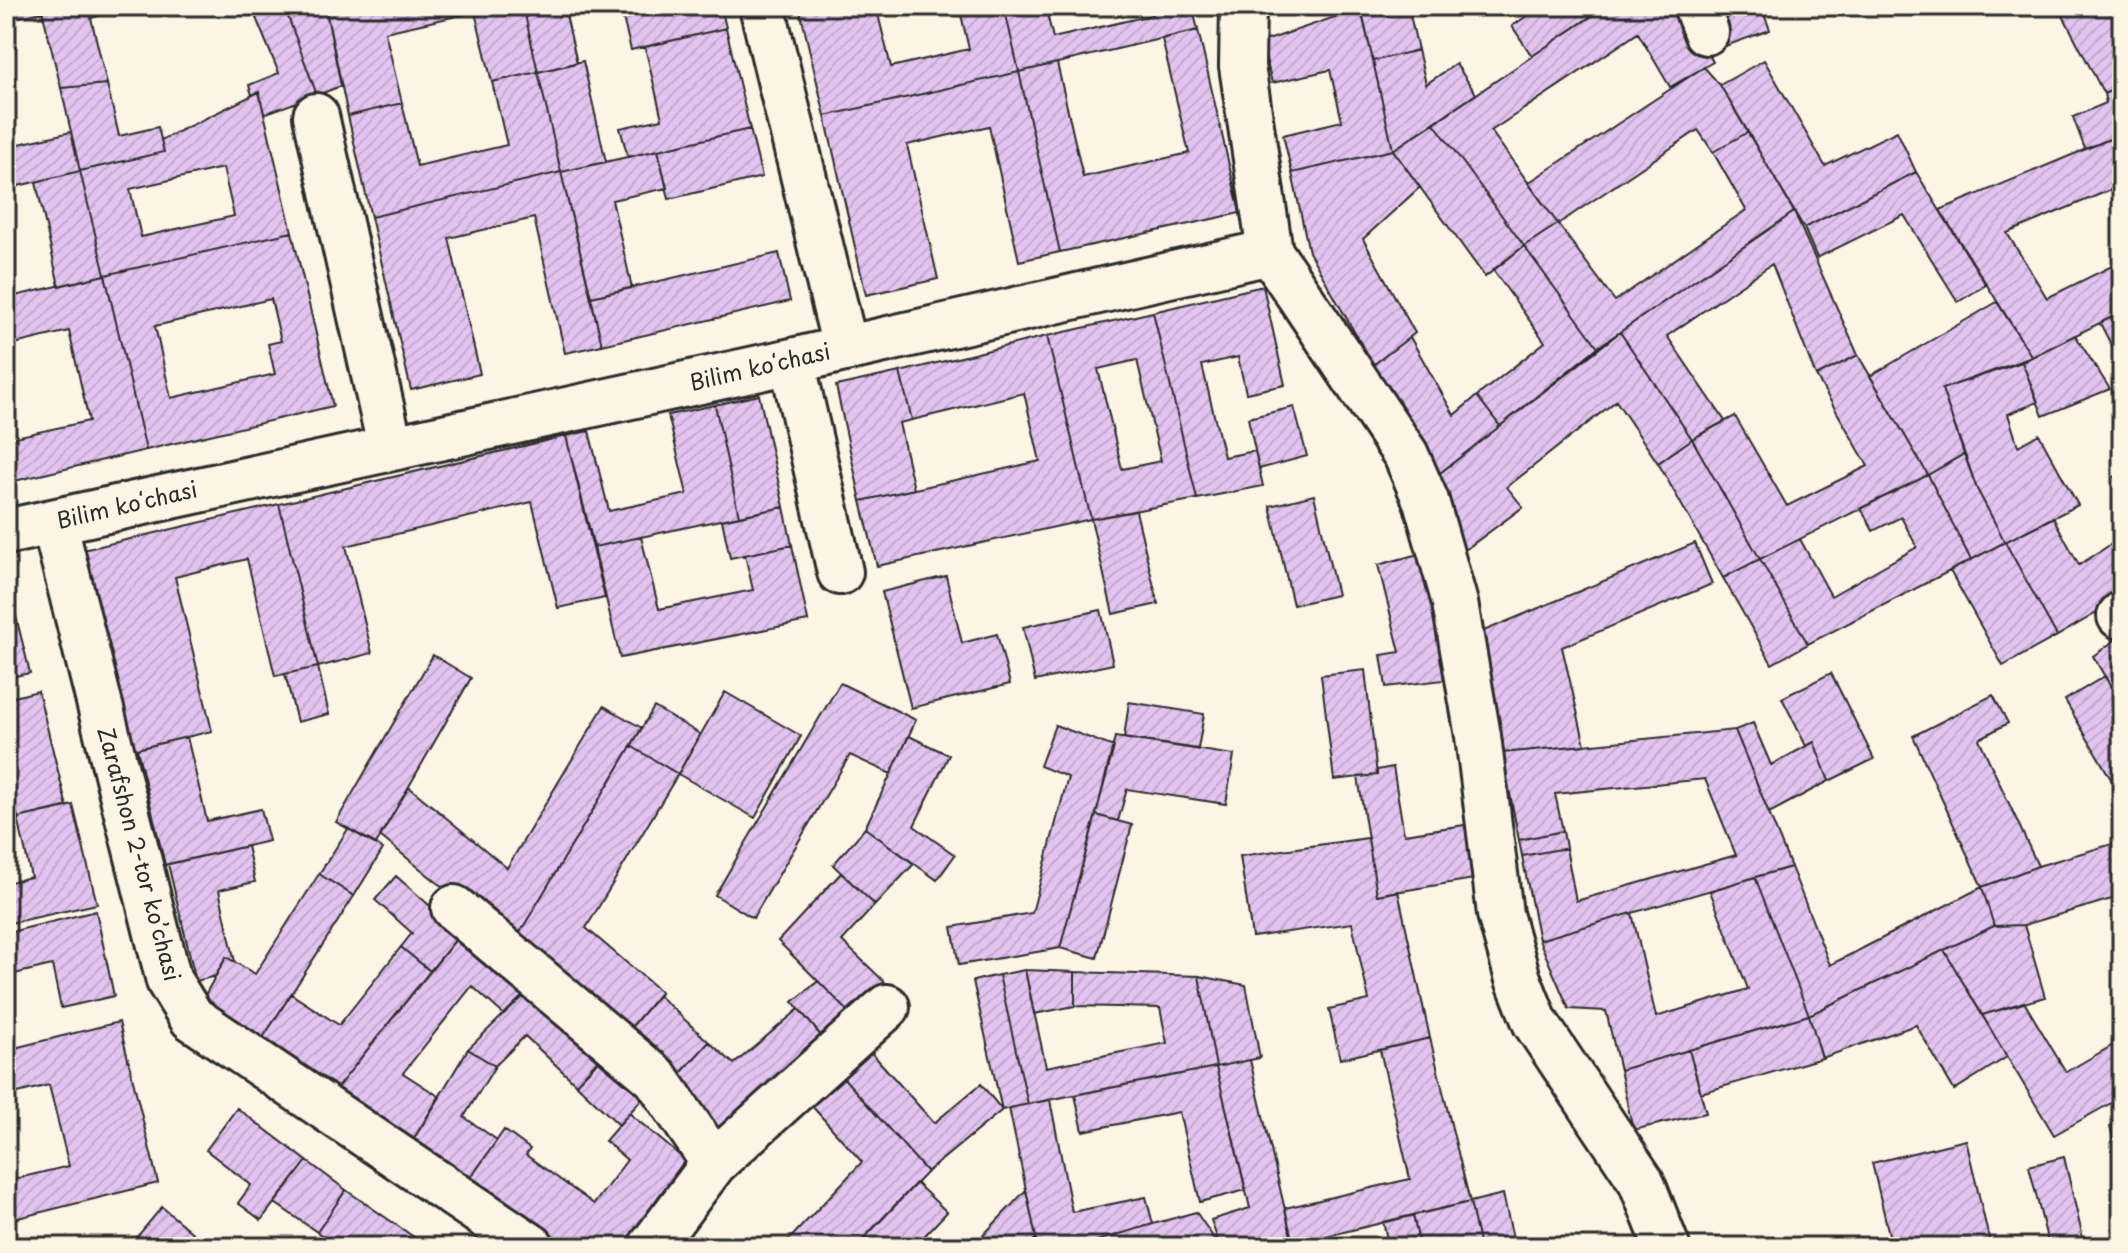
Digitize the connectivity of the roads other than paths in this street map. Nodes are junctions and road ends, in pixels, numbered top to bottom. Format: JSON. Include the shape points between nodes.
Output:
{"nodes":[{"id":1,"x":762,"y":6,"type":"edge"},
{"id":2,"x":1243,"y":6,"type":"edge"},
{"id":3,"x":316,"y":116,"type":"dead end"},
{"id":4,"x":1270,"y":252,"type":"junction"},
{"id":5,"x":845,"y":347,"type":"junction"},
{"id":6,"x":792,"y":361,"type":"junction"},
{"id":7,"x":390,"y":446,"type":"junction"},
{"id":8,"x":54,"y":522,"type":"junction"},
{"id":9,"x":6,"y":532,"type":"edge"},
{"id":10,"x":840,"y":572,"type":"dead end"},
{"id":11,"x":454,"y":908,"type":"dead end"},
{"id":12,"x":887,"y":1007,"type":"dead end"},
{"id":13,"x":714,"y":1163,"type":"junction"},
{"id":14,"x":532,"y":1247,"type":"edge"},
{"id":15,"x":651,"y":1247,"type":"edge"},
{"id":16,"x":1667,"y":1247,"type":"edge"}],
"edges":[{"from":1,"to":5,"type":"street"},
{"from":2,"to":4,"type":"street","via":[[1242,66]]},
{"from":3,"to":7,"type":"street"},
{"from":4,"to":5,"type":"street","name":"Bilim koʻchasi"},
{"from":4,"to":16,"type":"street","via":[[1406,455],[1426,501],[1455,603],[1500,914],[1518,979],[1535,1022],[1641,1181]]},
{"from":5,"to":6,"type":"street","name":"Bilim koʻchasi"},
{"from":6,"to":7,"type":"street","name":"Bilim koʻchasi"},
{"from":6,"to":10,"type":"street"},
{"from":7,"to":8,"type":"street","name":"Bilim koʻchasi"},
{"from":8,"to":9,"type":"street","name":"Bilim koʻchasi"},
{"from":8,"to":14,"type":"street","name":"Zarafshon 2-tor koʼchasi","via":[[169,981],[192,1018]]},
{"from":11,"to":13,"type":"street","via":[[656,1078]]},
{"from":12,"to":13,"type":"street"},
{"from":13,"to":15,"type":"street"}]}
